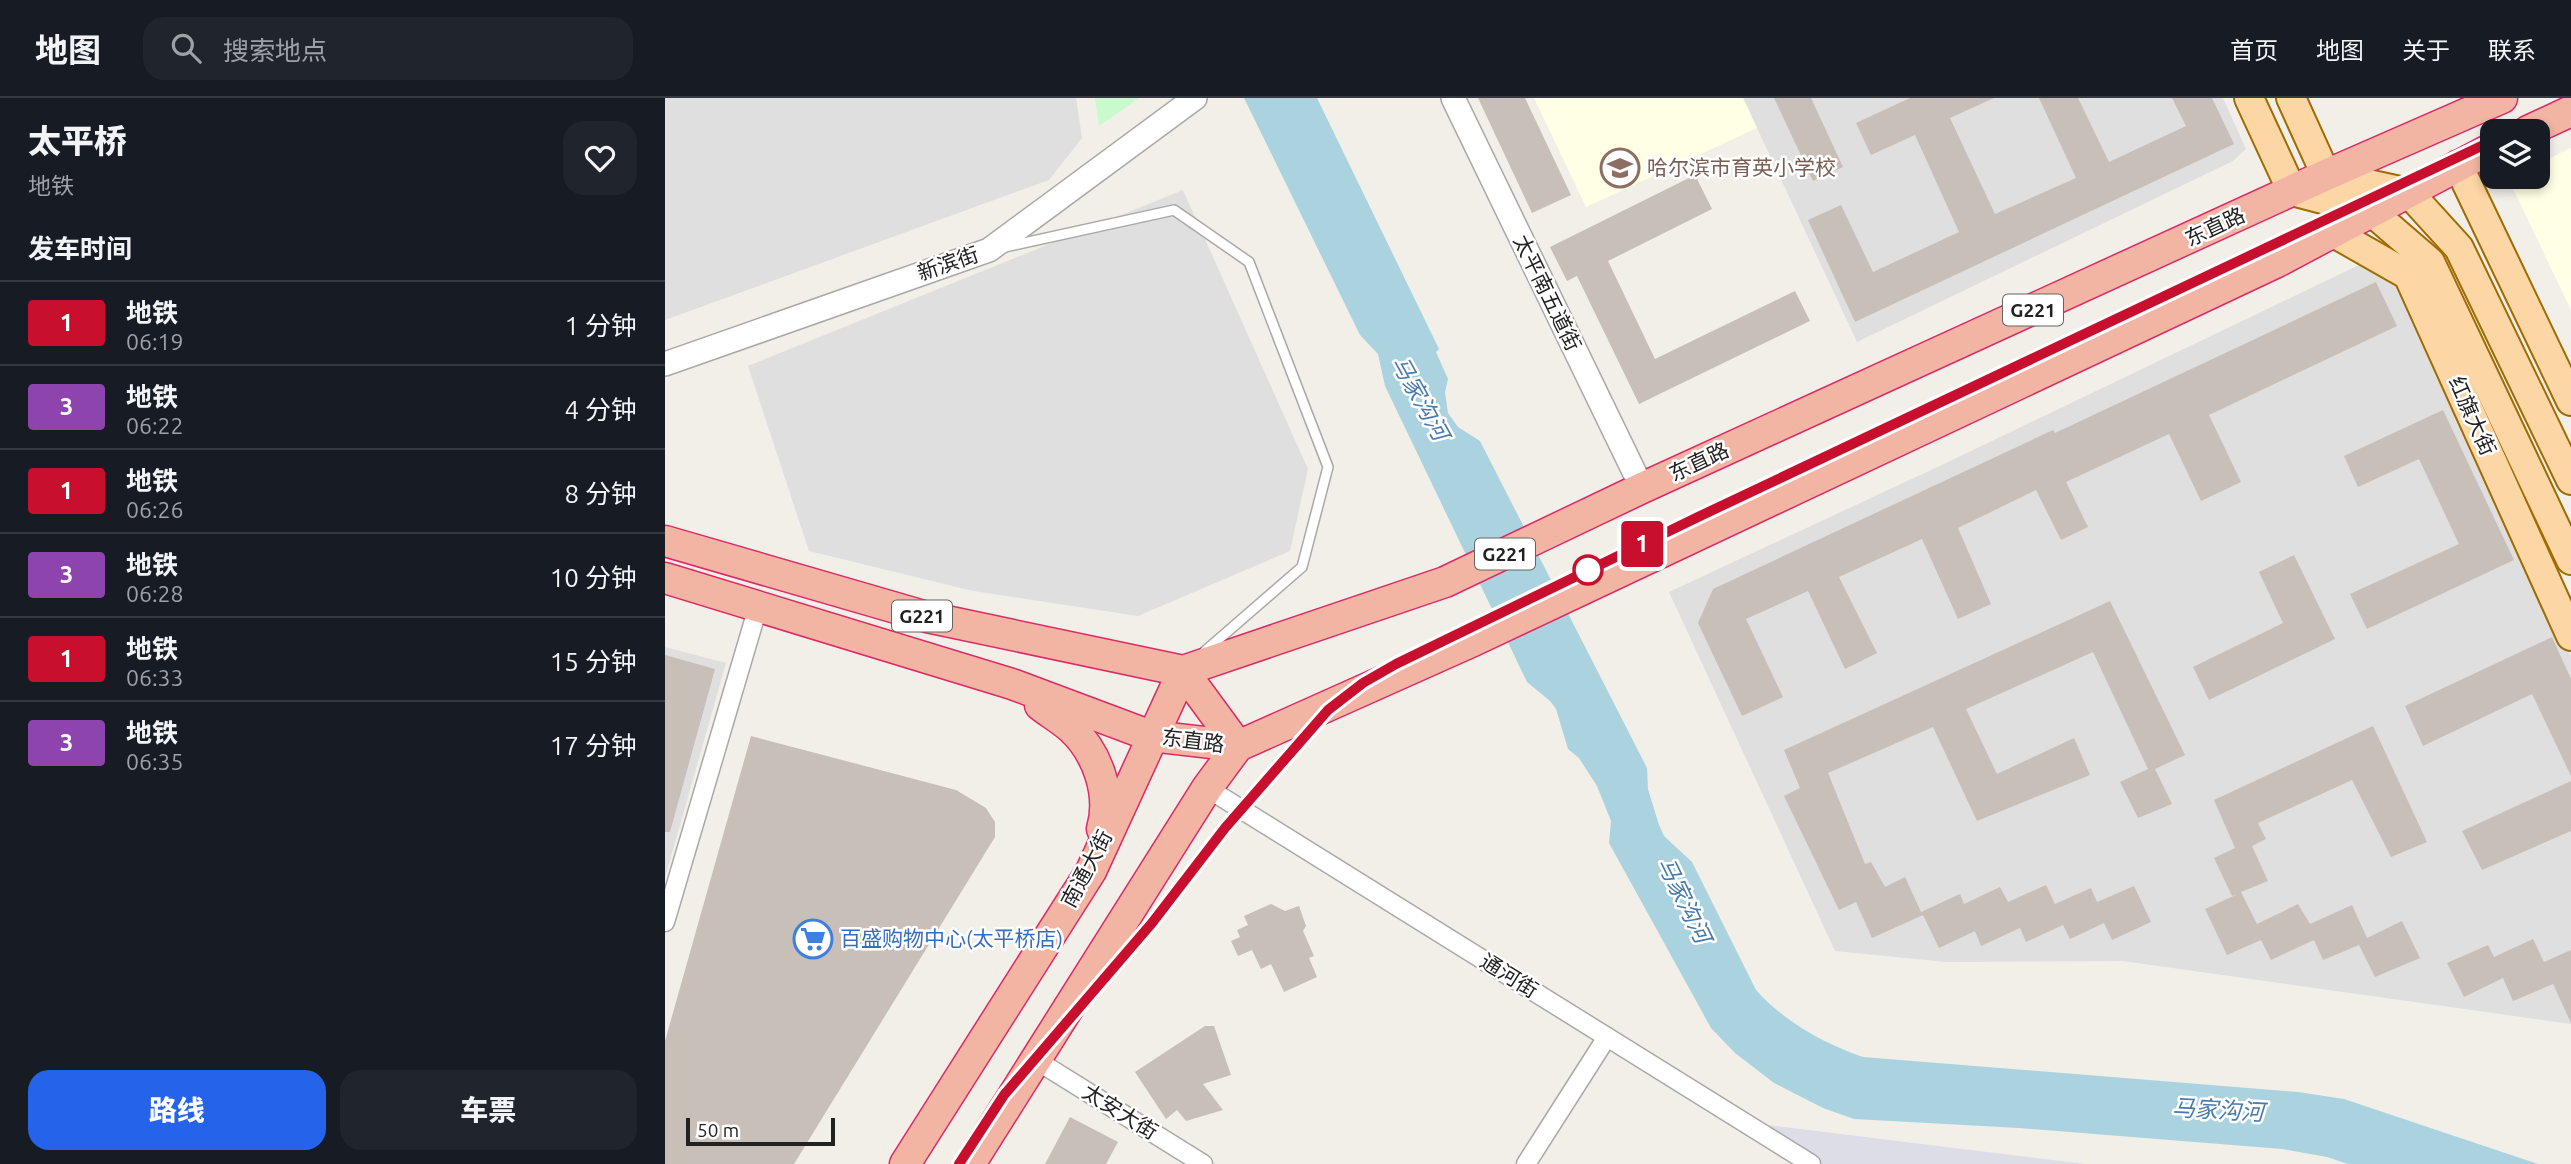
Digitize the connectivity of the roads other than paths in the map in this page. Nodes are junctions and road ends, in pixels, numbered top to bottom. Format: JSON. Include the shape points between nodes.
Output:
{"nodes":[{"id":1,"x":1453,"y":98,"type":"edge"},
{"id":2,"x":2249,"y":98,"type":"edge"},
{"id":3,"x":2291,"y":98,"type":"edge"},
{"id":4,"x":2502,"y":98,"type":"edge"},
{"id":5,"x":1183,"y":102,"type":"edge"},
{"id":6,"x":2571,"y":111,"type":"edge"},
{"id":7,"x":2550,"y":121,"type":"edge"},
{"id":8,"x":2480,"y":155,"type":"edge"},
{"id":9,"x":2459,"y":166,"type":"junction"},
{"id":10,"x":2326,"y":176,"type":"junction"},
{"id":11,"x":2292,"y":191,"type":"junction"},
{"id":12,"x":2409,"y":193,"type":"junction"},
{"id":13,"x":2372,"y":212,"type":"junction"},
{"id":14,"x":2333,"y":233,"type":"junction"},
{"id":15,"x":989,"y":250,"type":"junction"},
{"id":16,"x":665,"y":364,"type":"edge"},
{"id":17,"x":2571,"y":401,"type":"edge"},
{"id":18,"x":2571,"y":480,"type":"edge"},
{"id":19,"x":1641,"y":488,"type":"junction"},
{"id":20,"x":665,"y":541,"type":"edge"},
{"id":21,"x":2571,"y":560,"type":"edge"},
{"id":22,"x":665,"y":578,"type":"edge"},
{"id":23,"x":758,"y":607,"type":"junction"},
{"id":24,"x":2571,"y":636,"type":"edge"},
{"id":25,"x":1183,"y":671,"type":"junction"},
{"id":26,"x":1012,"y":684,"type":"junction"},
{"id":27,"x":1151,"y":736,"type":"junction"},
{"id":28,"x":1238,"y":746,"type":"junction"},
{"id":29,"x":1207,"y":788,"type":"junction"},
{"id":30,"x":1090,"y":870,"type":"junction"},
{"id":31,"x":665,"y":922,"type":"edge"},
{"id":32,"x":1607,"y":1037,"type":"junction"},
{"id":33,"x":1036,"y":1060,"type":"junction"},
{"id":34,"x":905,"y":1164,"type":"edge"},
{"id":35,"x":970,"y":1164,"type":"edge"},
{"id":36,"x":1203,"y":1164,"type":"edge"},
{"id":37,"x":1526,"y":1164,"type":"edge"},
{"id":38,"x":1811,"y":1164,"type":"edge"}],
"edges":[{"from":1,"to":19,"type":"street","name":"太平南五道街"},
{"from":2,"to":11,"type":"main road"},
{"from":3,"to":10,"type":"main road"},
{"from":4,"to":10,"type":"highway","name":"东直路","number":"G221"},
{"from":5,"to":15,"type":"street","name":"新滨街"},
{"from":6,"to":7,"type":"highway"},
{"from":8,"to":9,"type":"highway","name":"东直路"},
{"from":9,"to":12,"type":"highway","name":"东直路"},
{"from":9,"to":17,"type":"main road"},
{"from":10,"to":11,"type":"highway","name":"东直路","number":"G221"},
{"from":10,"to":12,"type":"main road"},
{"from":11,"to":13,"type":"main road"},
{"from":11,"to":19,"type":"highway","name":"东直路","number":"G221"},
{"from":12,"to":13,"type":"highway","name":"东直路"},
{"from":12,"to":18,"type":"main road","via":[[2459,248]]},
{"from":13,"to":14,"type":"highway","name":"东直路"},
{"from":13,"to":21,"type":"main road","name":"红旗大街","via":[[2430,262]]},
{"from":14,"to":24,"type":"main road","name":"红旗大街","via":[[2408,275]]},
{"from":14,"to":28,"type":"highway","name":"东直路","via":[[1473,641]]},
{"from":15,"to":16,"type":"street","name":"新滨街"},
{"from":15,"to":25,"type":"lane","via":[[1174,210],[1249,262],[1328,467],[1302,567]]},
{"from":19,"to":25,"type":"highway","name":"东直路","number":"G221","via":[[1445,582]]},
{"from":20,"to":25,"type":"highway","number":"G221","via":[[927,617]]},
{"from":22,"to":23,"type":"highway","name":"东直路"},
{"from":23,"to":26,"type":"highway","name":"东直路"},
{"from":23,"to":31,"type":"street"},
{"from":25,"to":27,"type":"highway","name":"南通大街"},
{"from":25,"to":28,"type":"highway"},
{"from":26,"to":27,"type":"highway","name":"东直路"},
{"from":26,"to":30,"type":"highway","via":[[1073,730],[1094,758],[1105,788],[1106,816]]},
{"from":27,"to":28,"type":"highway","name":"东直路"},
{"from":27,"to":30,"type":"highway","name":"南通大街"},
{"from":28,"to":29,"type":"highway"},
{"from":29,"to":32,"type":"street","name":"通河街"},
{"from":29,"to":33,"type":"highway"},
{"from":30,"to":34,"type":"highway","name":"南通大街"},
{"from":32,"to":37,"type":"street"},
{"from":32,"to":38,"type":"street","name":"通河街"},
{"from":33,"to":35,"type":"highway"},
{"from":33,"to":36,"type":"street","name":"太安大街"}]}
